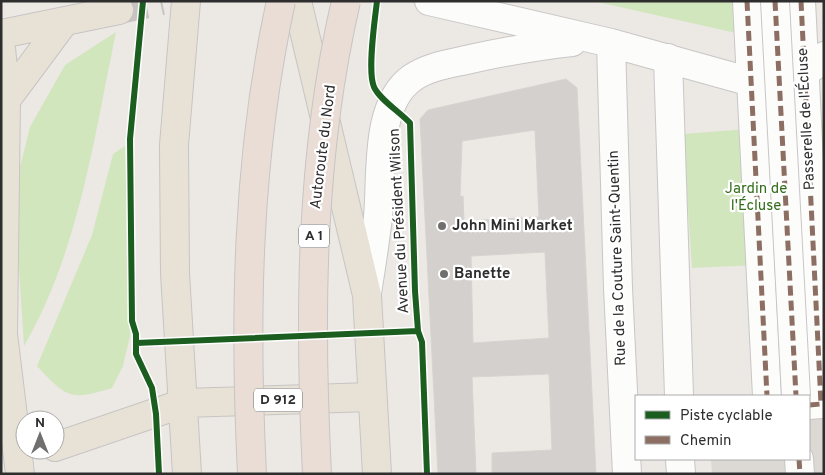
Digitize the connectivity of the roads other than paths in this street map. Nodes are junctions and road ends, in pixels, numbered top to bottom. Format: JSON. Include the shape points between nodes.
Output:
{"nodes":[{"id":1,"x":186,"y":1,"type":"edge"},
{"id":2,"x":281,"y":1,"type":"edge"},
{"id":3,"x":297,"y":1,"type":"edge"},
{"id":4,"x":346,"y":1,"type":"edge"},
{"id":5,"x":430,"y":1,"type":"edge"},
{"id":6,"x":747,"y":1,"type":"edge"},
{"id":7,"x":775,"y":1,"type":"edge"},
{"id":8,"x":801,"y":1,"type":"edge"},
{"id":9,"x":119,"y":10,"type":"tunnel mouth"},
{"id":10,"x":64,"y":22,"type":"junction"},
{"id":11,"x":1,"y":34,"type":"edge"},
{"id":12,"x":603,"y":41,"type":"junction"},
{"id":13,"x":1,"y":48,"type":"edge"},
{"id":14,"x":824,"y":56,"type":"edge"},
{"id":15,"x":668,"y":58,"type":"junction"},
{"id":16,"x":6,"y":100,"type":"junction"},
{"id":17,"x":367,"y":295,"type":"junction"},
{"id":18,"x":679,"y":395,"type":"edge"},
{"id":19,"x":767,"y":395,"type":"edge"},
{"id":20,"x":796,"y":395,"type":"edge"},
{"id":21,"x":372,"y":397,"type":"junction"},
{"id":22,"x":184,"y":403,"type":"junction"},
{"id":23,"x":810,"y":405,"type":"edge"},
{"id":24,"x":65,"y":444,"type":"edge"},
{"id":25,"x":680,"y":460,"type":"edge"},
{"id":26,"x":799,"y":460,"type":"edge"},
{"id":27,"x":15,"y":463,"type":"edge"},
{"id":28,"x":187,"y":474,"type":"edge"},
{"id":29,"x":252,"y":474,"type":"edge"},
{"id":30,"x":317,"y":474,"type":"edge"},
{"id":31,"x":377,"y":474,"type":"edge"},
{"id":32,"x":626,"y":474,"type":"edge"},
{"id":33,"x":681,"y":474,"type":"edge"},
{"id":34,"x":800,"y":474,"type":"edge"}],
"edges":[{"from":1,"to":22,"type":"main road","via":[[174,146],[175,273]]},
{"from":2,"to":29,"type":"highway","bridge":true,"via":[[265,86],[252,201],[248,321]]},
{"from":3,"to":17,"type":"main road"},
{"from":4,"to":30,"type":"highway","name":"Autoroute du Nord","number":"A 1","bridge":true,"via":[[327,105],[317,192],[312,312]]},
{"from":5,"to":12,"type":"street"},
{"from":6,"to":19,"type":"street"},
{"from":7,"to":20,"type":"street","name":"Passerelle de l'Écluse","bridge":true},
{"from":8,"to":23,"type":"street","name":"Passerelle de l'Écluse","via":[[821,404]]},
{"from":9,"to":10,"type":"main road"},
{"from":10,"to":11,"type":"main road"},
{"from":10,"to":16,"type":"main road"},
{"from":12,"to":15,"type":"street"},
{"from":12,"to":17,"type":"street","via":[[524,47],[442,65],[413,77],[405,84],[391,104],[382,142],[378,217]]},
{"from":12,"to":32,"type":"street","name":"Rue de la Couture Saint-Quentin"},
{"from":13,"to":16,"type":"main road"},
{"from":14,"to":15,"type":"street","via":[[819,63],[782,87],[744,80]]},
{"from":15,"to":18,"type":"street"},
{"from":16,"to":27,"type":"main road","via":[[3,334]]},
{"from":17,"to":21,"type":"main road"},
{"from":21,"to":22,"type":"main road","number":"D 912"},
{"from":21,"to":31,"type":"main road"},
{"from":22,"to":24,"type":"main road","number":"D 912"},
{"from":22,"to":28,"type":"main road"},
{"from":25,"to":33,"type":"street"},
{"from":26,"to":34,"type":"street"}]}
